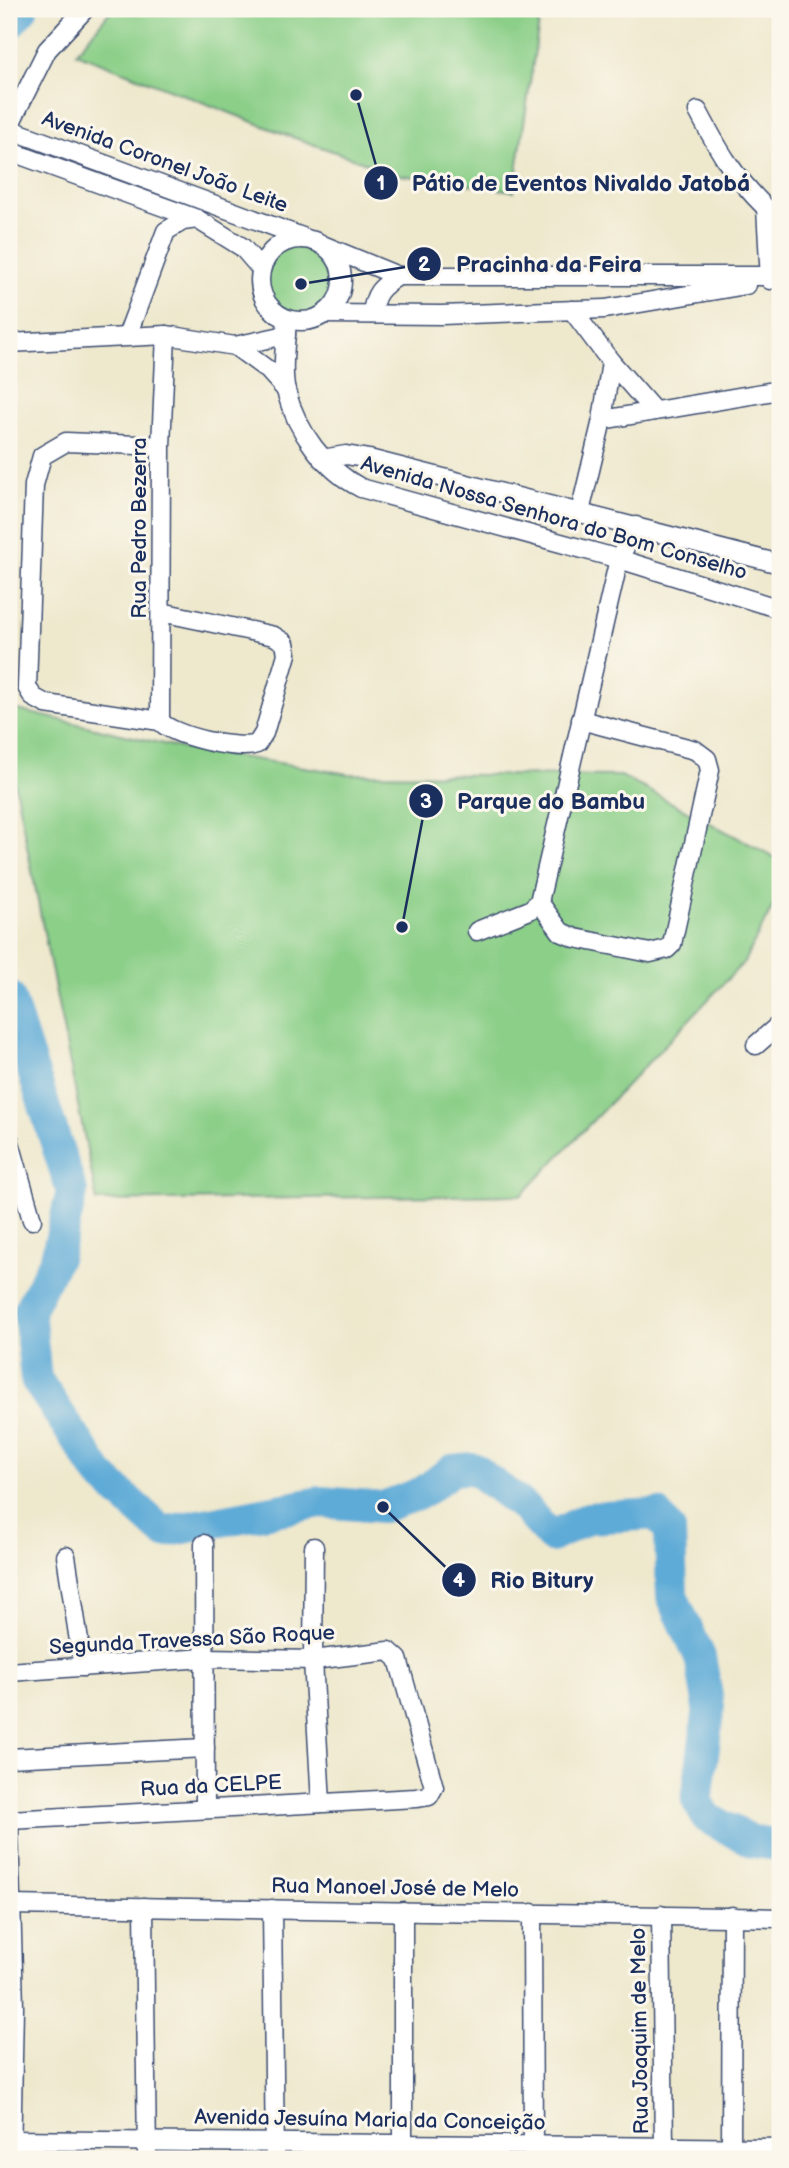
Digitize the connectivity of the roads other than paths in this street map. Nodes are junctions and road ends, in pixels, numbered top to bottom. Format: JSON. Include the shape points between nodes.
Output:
{"nodes":[{"id":1,"x":85,"y":9,"type":"edge"},
{"id":2,"x":698,"y":111,"type":"dead end"},
{"id":3,"x":9,"y":127,"type":"edge"},
{"id":4,"x":9,"y":151,"type":"edge"},
{"id":5,"x":197,"y":219,"type":"junction"},
{"id":6,"x":305,"y":239,"type":"junction"},
{"id":7,"x":325,"y":246,"type":"junction"},
{"id":8,"x":261,"y":269,"type":"junction"},
{"id":9,"x":398,"y":276,"type":"junction"},
{"id":10,"x":775,"y":277,"type":"edge"},
{"id":11,"x":572,"y":310,"type":"junction"},
{"id":12,"x":325,"y":314,"type":"junction"},
{"id":13,"x":372,"y":314,"type":"junction"},
{"id":14,"x":287,"y":327,"type":"junction"},
{"id":15,"x":166,"y":335,"type":"junction"},
{"id":16,"x":127,"y":336,"type":"junction"},
{"id":17,"x":9,"y":343,"type":"edge"},
{"id":18,"x":235,"y":346,"type":"junction"},
{"id":19,"x":611,"y":362,"type":"junction"},
{"id":20,"x":286,"y":390,"type":"junction"},
{"id":21,"x":780,"y":390,"type":"edge"},
{"id":22,"x":654,"y":411,"type":"junction"},
{"id":23,"x":602,"y":420,"type":"junction"},
{"id":24,"x":161,"y":446,"type":"junction"},
{"id":25,"x":322,"y":459,"type":"junction"},
{"id":26,"x":580,"y":512,"type":"junction"},
{"id":27,"x":636,"y":526,"type":"junction"},
{"id":28,"x":619,"y":559,"type":"junction"},
{"id":29,"x":780,"y":564,"type":"edge"},
{"id":30,"x":780,"y":609,"type":"edge"},
{"id":31,"x":161,"y":612,"type":"junction"},
{"id":32,"x":581,"y":720,"type":"junction"},
{"id":33,"x":160,"y":721,"type":"junction"},
{"id":34,"x":539,"y":902,"type":"junction"},
{"id":35,"x":477,"y":931,"type":"dead end"},
{"id":36,"x":780,"y":1024,"type":"edge"},
{"id":37,"x":757,"y":1045,"type":"dead end"},
{"id":38,"x":9,"y":1139,"type":"edge"},
{"id":39,"x":32,"y":1220,"type":"dead end"},
{"id":40,"x":204,"y":1544,"type":"dead end"},
{"id":41,"x":314,"y":1547,"type":"dead end"},
{"id":42,"x":66,"y":1556,"type":"dead end"},
{"id":43,"x":204,"y":1658,"type":"junction"},
{"id":44,"x":313,"y":1660,"type":"junction"},
{"id":45,"x":83,"y":1667,"type":"junction"},
{"id":46,"x":9,"y":1672,"type":"edge"},
{"id":47,"x":205,"y":1748,"type":"junction"},
{"id":48,"x":9,"y":1758,"type":"edge"},
{"id":49,"x":416,"y":1798,"type":"joint"},
{"id":50,"x":321,"y":1802,"type":"junction"},
{"id":51,"x":205,"y":1809,"type":"junction"},
{"id":52,"x":9,"y":1820,"type":"edge"},
{"id":53,"x":9,"y":1826,"type":"edge"},
{"id":54,"x":10,"y":1905,"type":"edge"},
{"id":55,"x":144,"y":1907,"type":"junction"},
{"id":56,"x":272,"y":1909,"type":"junction"},
{"id":57,"x":403,"y":1911,"type":"junction"},
{"id":58,"x":532,"y":1913,"type":"junction"},
{"id":59,"x":661,"y":1915,"type":"junction"},
{"id":60,"x":732,"y":1916,"type":"junction"},
{"id":61,"x":780,"y":1918,"type":"edge"},
{"id":62,"x":11,"y":2007,"type":"edge"},
{"id":63,"x":11,"y":2140,"type":"edge"},
{"id":64,"x":147,"y":2141,"type":"junction"},
{"id":65,"x":664,"y":2146,"type":"junction"},
{"id":66,"x":731,"y":2146,"type":"junction"},
{"id":67,"x":780,"y":2148,"type":"edge"},
{"id":68,"x":275,"y":2150,"type":"edge"},
{"id":69,"x":403,"y":2152,"type":"edge"},
{"id":70,"x":533,"y":2152,"type":"edge"},
{"id":71,"x":11,"y":2159,"type":"edge"},
{"id":72,"x":147,"y":2159,"type":"edge"}],
"edges":[{"from":1,"to":3,"type":"street","via":[[47,50]]},
{"from":2,"to":10,"type":"street","via":[[726,164],[766,208]]},
{"from":3,"to":6,"type":"street","name":"Avenida Coronel João Leite"},
{"from":4,"to":5,"type":"street","name":"Avenida Coronel João Leite"},
{"from":5,"to":8,"type":"street","name":"Avenida Coronel João Leite","via":[[242,247]]},
{"from":5,"to":16,"type":"street","via":[[183,221],[166,232]]},
{"from":6,"to":7,"type":"street"},
{"from":6,"to":8,"type":"street","via":[[283,243]]},
{"from":7,"to":9,"type":"street"},
{"from":7,"to":12,"type":"street","via":[[342,272],[339,295]]},
{"from":8,"to":14,"type":"street","via":[[265,301]]},
{"from":9,"to":10,"type":"street"},
{"from":9,"to":13,"type":"street","via":[[379,289]]},
{"from":10,"to":11,"type":"street","via":[[605,309]]},
{"from":11,"to":13,"type":"street"},
{"from":11,"to":19,"type":"street"},
{"from":12,"to":13,"type":"street"},
{"from":12,"to":14,"type":"street"},
{"from":14,"to":18,"type":"street"},
{"from":14,"to":20,"type":"street","name":"Avenida Nossa Senhora do Bom Conselho"},
{"from":15,"to":16,"type":"street"},
{"from":15,"to":18,"type":"street"},
{"from":15,"to":24,"type":"street","name":"Rua Pedro Bezerra"},
{"from":16,"to":17,"type":"street"},
{"from":18,"to":20,"type":"street"},
{"from":19,"to":22,"type":"street"},
{"from":19,"to":23,"type":"street"},
{"from":20,"to":25,"type":"street","name":"Avenida Nossa Senhora do Bom Conselho"},
{"from":21,"to":22,"type":"street"},
{"from":22,"to":23,"type":"street"},
{"from":23,"to":26,"type":"street"},
{"from":24,"to":31,"type":"street","name":"Rua Pedro Bezerra"},
{"from":24,"to":33,"type":"street","via":[[66,442],[42,456],[34,485],[25,674],[29,692],[46,704]]},
{"from":25,"to":26,"type":"street","name":"Avenida Nossa Senhora do Bom Conselho","via":[[369,459]]},
{"from":25,"to":28,"type":"street","name":"Avenida Nossa Senhora do Bom Conselho","via":[[340,477],[361,488]]},
{"from":26,"to":27,"type":"street","name":"Avenida Nossa Senhora do Bom Conselho"},
{"from":27,"to":28,"type":"street"},
{"from":27,"to":29,"type":"street","name":"Avenida Nossa Senhora do Bom Conselho"},
{"from":28,"to":30,"type":"street","name":"Avenida Nossa Senhora do Bom Conselho"},
{"from":28,"to":32,"type":"street"},
{"from":31,"to":33,"type":"street","name":"Rua Pedro Bezerra"},
{"from":31,"to":33,"type":"street","via":[[274,636],[285,643],[287,654],[257,744],[178,734]]},
{"from":32,"to":34,"type":"street"},
{"from":32,"to":34,"type":"street","via":[[695,750],[707,759],[710,770],[672,944],[650,953],[575,938],[561,932]]},
{"from":34,"to":35,"type":"street"},
{"from":36,"to":37,"type":"street"},
{"from":38,"to":39,"type":"street"},
{"from":40,"to":43,"type":"street"},
{"from":41,"to":44,"type":"street"},
{"from":42,"to":45,"type":"street"},
{"from":43,"to":44,"type":"street","name":"Segunda Travessa São Roque"},
{"from":43,"to":45,"type":"street","name":"Segunda Travessa São Roque"},
{"from":43,"to":47,"type":"street"},
{"from":44,"to":49,"type":"street","name":"Segunda Travessa São Roque","via":[[376,1650],[389,1651],[398,1659],[434,1787],[429,1796]]},
{"from":44,"to":50,"type":"street"},
{"from":45,"to":46,"type":"street","name":"Segunda Travessa São Roque"},
{"from":47,"to":48,"type":"street"},
{"from":47,"to":51,"type":"street"},
{"from":49,"to":50,"type":"street","name":"Rua da CELPE"},
{"from":50,"to":51,"type":"street","name":"Rua da CELPE"},
{"from":51,"to":52,"type":"street","name":"Rua da CELPE"},
{"from":53,"to":54,"type":"street"},
{"from":54,"to":55,"type":"street","name":"Rua Manoel José de Melo"},
{"from":54,"to":62,"type":"street"},
{"from":55,"to":56,"type":"street","name":"Rua Manoel José de Melo"},
{"from":55,"to":64,"type":"street"},
{"from":56,"to":57,"type":"street","name":"Rua Manoel José de Melo"},
{"from":56,"to":68,"type":"street"},
{"from":57,"to":58,"type":"street","name":"Rua Manoel José de Melo"},
{"from":57,"to":69,"type":"street"},
{"from":58,"to":59,"type":"street","name":"Rua Manoel José de Melo"},
{"from":58,"to":70,"type":"street"},
{"from":59,"to":60,"type":"street","name":"Rua Manoel José de Melo"},
{"from":59,"to":65,"type":"street","name":"Rua Joaquim de Melo"},
{"from":60,"to":61,"type":"street","name":"Rua Manoel José de Melo"},
{"from":60,"to":66,"type":"street"},
{"from":62,"to":63,"type":"street"},
{"from":63,"to":64,"type":"street","name":"Avenida Jesuína Maria da Conceição"},
{"from":63,"to":71,"type":"street"},
{"from":64,"to":68,"type":"street","name":"Avenida Jesuína Maria da Conceição"},
{"from":64,"to":72,"type":"street"},
{"from":65,"to":66,"type":"street","name":"Avenida Jesuína Maria da Conceição"},
{"from":65,"to":70,"type":"street","name":"Avenida Jesuína Maria da Conceição"},
{"from":66,"to":67,"type":"street"},
{"from":68,"to":69,"type":"street","name":"Avenida Jesuína Maria da Conceição"},
{"from":69,"to":70,"type":"street","name":"Avenida Jesuína Maria da Conceição"}]}
